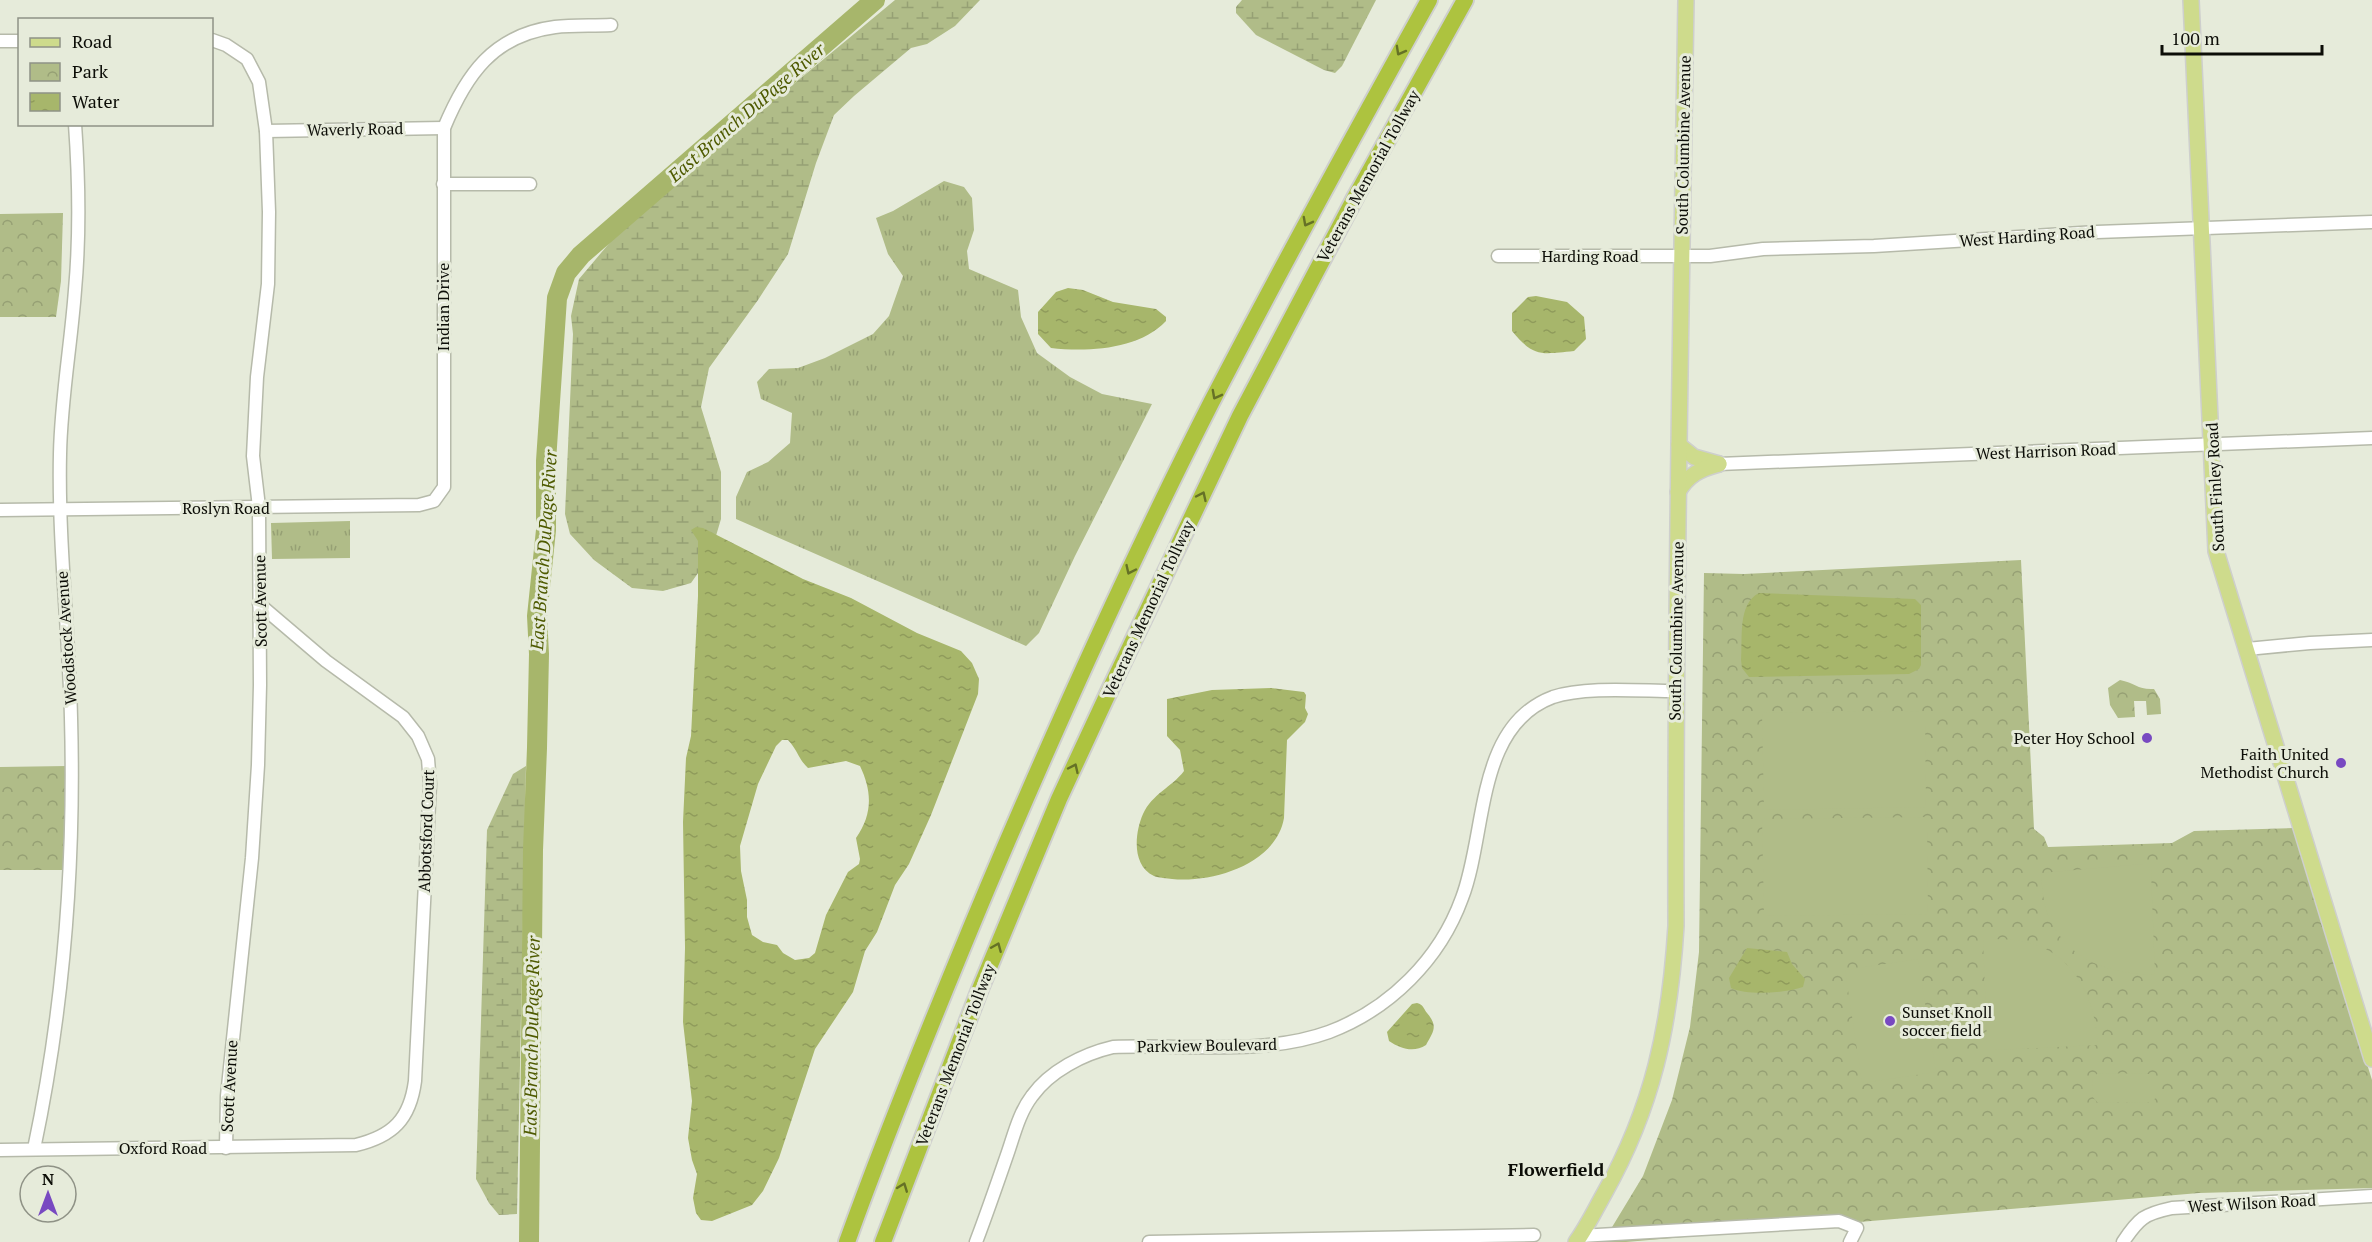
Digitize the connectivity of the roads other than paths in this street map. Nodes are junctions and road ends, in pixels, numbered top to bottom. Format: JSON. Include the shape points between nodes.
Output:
{"nodes":[{"id":1,"x":1429,"y":0,"type":"edge"},
{"id":2,"x":1465,"y":0,"type":"edge"},
{"id":3,"x":1686,"y":0,"type":"edge"},
{"id":4,"x":2191,"y":0,"type":"edge"},
{"id":5,"x":611,"y":25,"type":"dead end"},
{"id":6,"x":213,"y":40,"type":"edge"},
{"id":7,"x":0,"y":41,"type":"edge"},
{"id":8,"x":18,"y":41,"type":"edge"},
{"id":9,"x":75,"y":126,"type":"edge"},
{"id":10,"x":444,"y":128,"type":"junction"},
{"id":11,"x":266,"y":131,"type":"junction"},
{"id":12,"x":443,"y":184,"type":"junction"},
{"id":13,"x":530,"y":184,"type":"dead end"},
{"id":14,"x":2372,"y":222,"type":"edge"},
{"id":15,"x":2202,"y":228,"type":"junction"},
{"id":16,"x":1498,"y":256,"type":"dead end"},
{"id":17,"x":1682,"y":256,"type":"junction"},
{"id":18,"x":2372,"y":438,"type":"edge"},
{"id":19,"x":2211,"y":444,"type":"junction"},
{"id":20,"x":1679,"y":445,"type":"junction"},
{"id":21,"x":1719,"y":464,"type":"junction"},
{"id":22,"x":444,"y":487,"type":"joint"},
{"id":23,"x":1678,"y":492,"type":"junction"},
{"id":24,"x":259,"y":507,"type":"junction"},
{"id":25,"x":62,"y":509,"type":"junction"},
{"id":26,"x":0,"y":510,"type":"edge"},
{"id":27,"x":260,"y":604,"type":"junction"},
{"id":28,"x":2372,"y":640,"type":"edge"},
{"id":29,"x":2247,"y":649,"type":"junction"},
{"id":30,"x":1675,"y":691,"type":"junction"},
{"id":31,"x":2372,"y":1059,"type":"edge"},
{"id":32,"x":394,"y":1129,"type":"joint"},
{"id":33,"x":226,"y":1148,"type":"junction"},
{"id":34,"x":34,"y":1149,"type":"junction"},
{"id":35,"x":0,"y":1150,"type":"edge"},
{"id":36,"x":2372,"y":1196,"type":"edge"},
{"id":37,"x":1534,"y":1235,"type":"dead end"},
{"id":38,"x":1578,"y":1239,"type":"edge"},
{"id":39,"x":847,"y":1242,"type":"edge"},
{"id":40,"x":883,"y":1242,"type":"edge"},
{"id":41,"x":976,"y":1242,"type":"edge"},
{"id":42,"x":1149,"y":1242,"type":"edge"},
{"id":43,"x":1850,"y":1242,"type":"edge"},
{"id":44,"x":2123,"y":1242,"type":"edge"}],
"edges":[{"from":1,"to":39,"type":"highway","name":"Veterans Memorial Tollway","one_way":true,"via":[[1212,401],[1078,679],[950,979]]},
{"from":40,"to":2,"type":"highway","name":"Veterans Memorial Tollway","one_way":true,"via":[[980,989],[1100,710],[1240,416]]},
{"from":3,"to":17,"type":"main road","name":"South Columbine Avenue"},
{"from":4,"to":15,"type":"main road","name":"South Finley Road"},
{"from":5,"to":10,"type":"street","via":[[544,29],[505,45],[465,82]]},
{"from":6,"to":11,"type":"street","name":"Scott Avenue","via":[[247,59],[259,82]]},
{"from":7,"to":8,"type":"street"},
{"from":9,"to":25,"type":"street","name":"Woodstock Avenue","via":[[78,249],[62,405]]},
{"from":10,"to":11,"type":"street","name":"Waverly Road"},
{"from":10,"to":12,"type":"street","name":"Indian Drive"},
{"from":11,"to":24,"type":"street","name":"Scott Avenue","via":[[268,284],[253,456]]},
{"from":12,"to":13,"type":"street"},
{"from":12,"to":22,"type":"street","name":"Indian Drive"},
{"from":14,"to":15,"type":"street","name":"West Harding Road"},
{"from":15,"to":17,"type":"street","name":"West Harding Road"},
{"from":15,"to":19,"type":"main road","name":"South Finley Road"},
{"from":16,"to":17,"type":"street","name":"Harding Road"},
{"from":17,"to":20,"type":"main road","name":"South Columbine Avenue"},
{"from":18,"to":19,"type":"street","name":"West Harrison Road"},
{"from":19,"to":21,"type":"street","name":"West Harrison Road"},
{"from":19,"to":29,"type":"main road","name":"South Finley Road","via":[[2216,551]]},
{"from":20,"to":21,"type":"main road","via":[[1694,457]]},
{"from":20,"to":23,"type":"main road","name":"South Columbine Avenue"},
{"from":21,"to":23,"type":"main road","via":[[1694,473]]},
{"from":22,"to":24,"type":"street","name":"Roslyn Road","via":[[434,501],[419,505]]},
{"from":23,"to":30,"type":"main road","name":"South Columbine Avenue"},
{"from":24,"to":25,"type":"street","name":"Roslyn Road"},
{"from":24,"to":27,"type":"street","name":"Scott Avenue"},
{"from":25,"to":26,"type":"street","name":"Roslyn Road"},
{"from":25,"to":34,"type":"street","name":"Woodstock Avenue","via":[[72,727],[70,875],[58,1014]]},
{"from":27,"to":32,"type":"street","name":"Abbotsford Court","via":[[326,661],[403,717],[418,736],[428,759],[430,784],[415,1081],[407,1113]]},
{"from":27,"to":33,"type":"street","name":"Scott Avenue","via":[[256,800],[227,1096]]},
{"from":28,"to":29,"type":"street"},
{"from":29,"to":31,"type":"main road","name":"South Finley Road"},
{"from":30,"to":38,"type":"main road","name":"South Columbine Avenue","via":[[1676,926],[1668,1009],[1642,1117]]},
{"from":30,"to":41,"type":"street","name":"Parkview Boulevard","via":[[1572,693],[1554,697],[1520,719],[1508,732],[1492,765],[1471,871],[1447,930],[1414,977],[1363,1016],[1328,1032],[1282,1044],[1113,1047],[1070,1064],[1045,1082],[1020,1117]]},
{"from":32,"to":33,"type":"street","name":"Oxford Road","via":[[356,1145]]},
{"from":33,"to":34,"type":"street","name":"Oxford Road"},
{"from":34,"to":35,"type":"street","name":"Oxford Road"},
{"from":36,"to":44,"type":"street","name":"West Wilson Road","via":[[2172,1208],[2144,1215]]},
{"from":37,"to":42,"type":"street"},
{"from":38,"to":43,"type":"street","via":[[1839,1221],[1857,1228]]}]}
